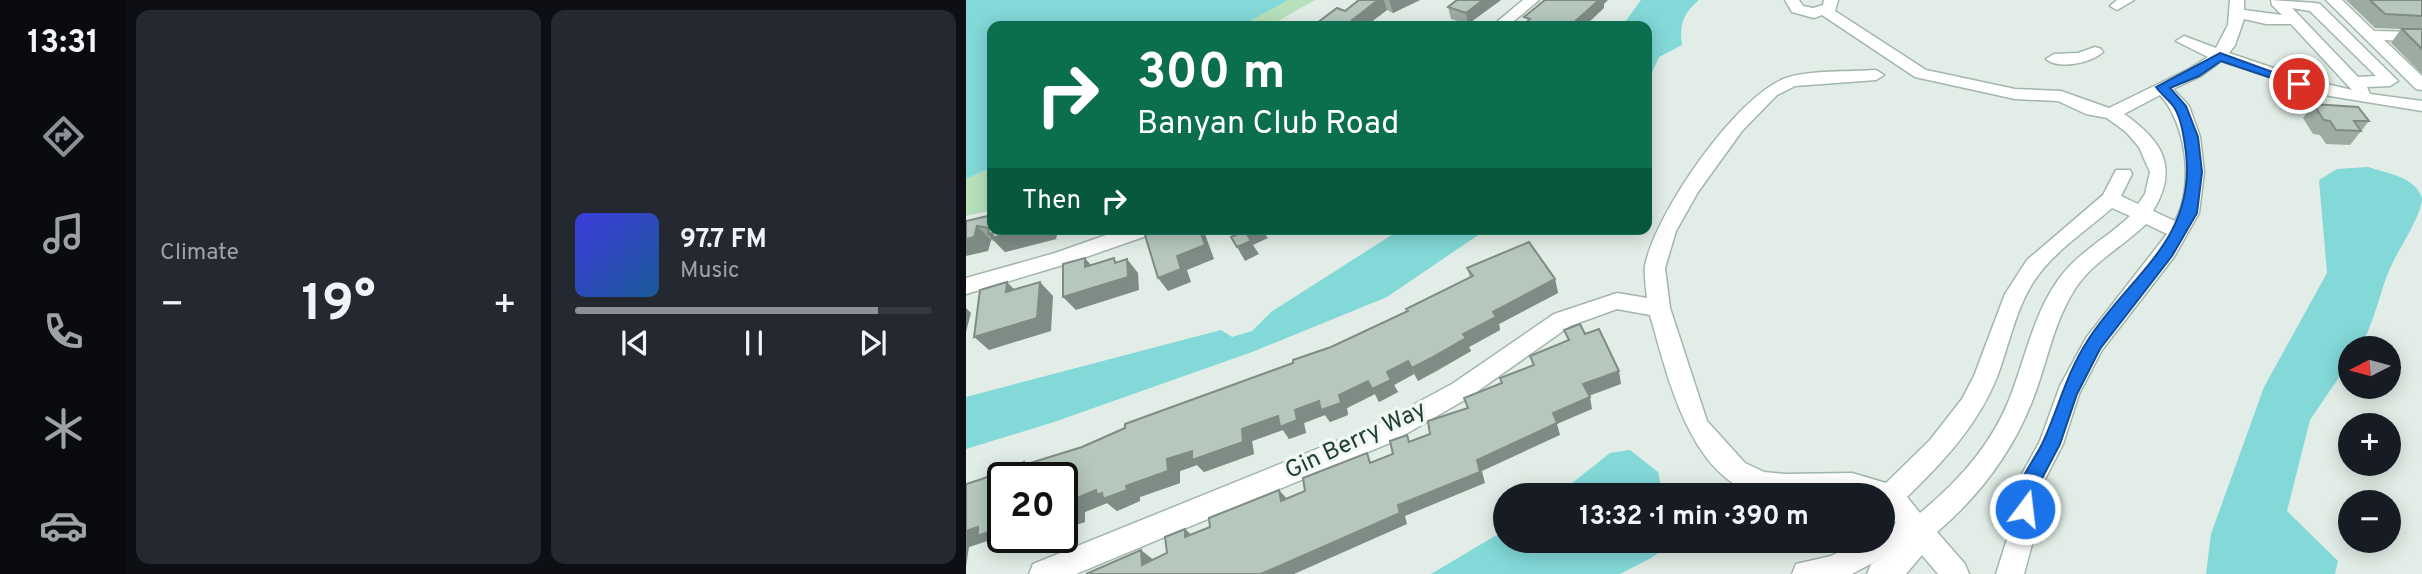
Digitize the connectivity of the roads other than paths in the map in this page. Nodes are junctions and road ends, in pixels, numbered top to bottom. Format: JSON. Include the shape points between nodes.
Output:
{"nodes":[{"id":1,"x":1532,"y":0,"type":"edge"},
{"id":2,"x":1792,"y":0,"type":"edge"},
{"id":3,"x":2333,"y":0,"type":"edge"},
{"id":4,"x":1828,"y":6,"type":"edge"},
{"id":5,"x":2238,"y":6,"type":"edge"},
{"id":6,"x":2295,"y":20,"type":"junction"},
{"id":7,"x":1505,"y":21,"type":"edge"},
{"id":8,"x":2370,"y":34,"type":"junction"},
{"id":9,"x":2421,"y":38,"type":"edge"},
{"id":10,"x":2184,"y":41,"type":"dead end"},
{"id":11,"x":2095,"y":51,"type":"dead end"},
{"id":12,"x":2220,"y":56,"type":"junction"},
{"id":13,"x":2054,"y":59,"type":"dead end"},
{"id":14,"x":1876,"y":75,"type":"dead end"},
{"id":15,"x":2353,"y":82,"type":"junction"},
{"id":16,"x":2422,"y":85,"type":"edge"},
{"id":17,"x":2162,"y":87,"type":"junction"},
{"id":18,"x":2372,"y":101,"type":"junction"},
{"id":19,"x":2422,"y":106,"type":"edge"},
{"id":20,"x":2112,"y":114,"type":"junction"},
{"id":21,"x":2123,"y":174,"type":"dead end"},
{"id":22,"x":2110,"y":199,"type":"junction"},
{"id":23,"x":2142,"y":214,"type":"junction"},
{"id":24,"x":2179,"y":231,"type":"junction"},
{"id":25,"x":1128,"y":235,"type":"edge"},
{"id":26,"x":966,"y":286,"type":"edge"},
{"id":27,"x":1660,"y":308,"type":"junction"},
{"id":28,"x":1762,"y":483,"type":"edge"},
{"id":29,"x":1895,"y":491,"type":"edge"},
{"id":30,"x":1895,"y":503,"type":"edge"},
{"id":31,"x":1917,"y":532,"type":"junction"},
{"id":32,"x":1043,"y":574,"type":"edge"},
{"id":33,"x":1806,"y":574,"type":"edge"},
{"id":34,"x":1881,"y":574,"type":"edge"},
{"id":35,"x":1955,"y":574,"type":"edge"},
{"id":36,"x":2010,"y":574,"type":"edge"}],
"edges":[{"from":1,"to":7,"type":"street"},
{"from":2,"to":4,"type":"street","via":[[1802,11]]},
{"from":3,"to":8,"type":"street"},
{"from":4,"to":20,"type":"street","via":[[1921,74],[2015,94],[2061,96]]},
{"from":5,"to":6,"type":"street","via":[[2266,19]]},
{"from":5,"to":12,"type":"street","via":[[2236,27]]},
{"from":6,"to":15,"type":"street"},
{"from":6,"to":15,"type":"street","via":[[2277,2],[2315,7],[2390,80]]},
{"from":8,"to":9,"type":"street"},
{"from":8,"to":16,"type":"street"},
{"from":10,"to":12,"type":"street"},
{"from":11,"to":13,"type":"street","via":[[2081,58]]},
{"from":12,"to":17,"type":"street"},
{"from":12,"to":18,"type":"street","via":[[2321,90]]},
{"from":14,"to":27,"type":"street","via":[[1793,81],[1771,91],[1736,127],[1690,189],[1666,231],[1656,268]]},
{"from":15,"to":18,"type":"street"},
{"from":17,"to":20,"type":"street"},
{"from":17,"to":24,"type":"street","via":[[2180,106],[2191,137],[2195,172],[2189,213]]},
{"from":18,"to":19,"type":"street"},
{"from":20,"to":23,"type":"street","via":[[2140,136],[2156,163],[2158,182]]},
{"from":21,"to":22,"type":"street"},
{"from":22,"to":23,"type":"street"},
{"from":22,"to":29,"type":"street","via":[[2033,266],[2003,323],[1979,391],[1942,447]]},
{"from":23,"to":24,"type":"street"},
{"from":23,"to":31,"type":"street","via":[[2068,282],[2043,330],[2020,403],[2001,441],[1965,489]]},
{"from":24,"to":36,"type":"street","via":[[2094,344],[2068,393],[2051,444],[2029,485]]},
{"from":25,"to":26,"type":"street"},
{"from":27,"to":28,"type":"street","via":[[1698,427],[1736,471]]},
{"from":27,"to":32,"type":"street","name":"Gin Berry Way","via":[[1617,302],[1562,320],[1460,391],[1383,435]]},
{"from":30,"to":31,"type":"street"},
{"from":31,"to":33,"type":"street","via":[[1904,532],[1834,569]]},
{"from":31,"to":34,"type":"street","via":[[1915,547],[1897,566]]},
{"from":31,"to":35,"type":"street"}]}
